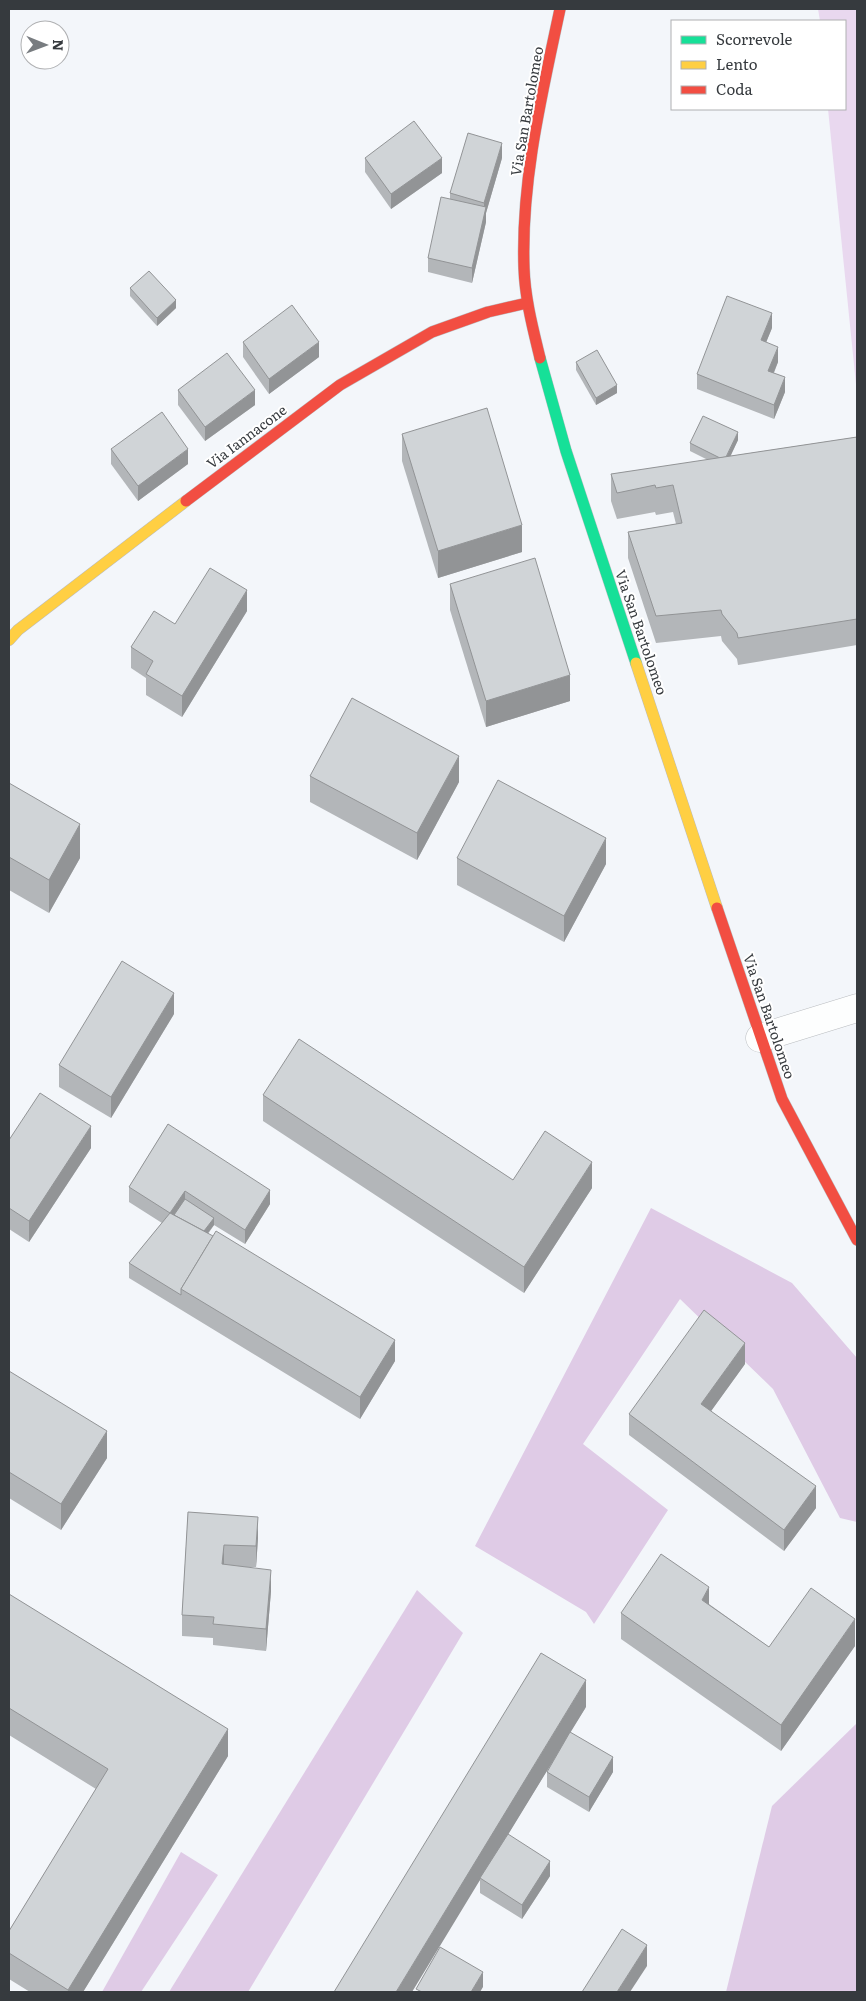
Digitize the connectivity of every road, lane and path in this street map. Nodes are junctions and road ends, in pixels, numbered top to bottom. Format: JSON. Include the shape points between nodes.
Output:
{"nodes":[{"id":1,"x":560,"y":9,"type":"edge"},
{"id":2,"x":527,"y":303,"type":"junction"},
{"id":3,"x":9,"y":640,"type":"edge"},
{"id":4,"x":857,"y":1008,"type":"edge"},
{"id":5,"x":760,"y":1038,"type":"junction"},
{"id":6,"x":857,"y":1240,"type":"edge"}],
"edges":[{"from":1,"to":2,"type":"street","name":"Via San Bartolomeo","via":[[530,158],[524,231]]},
{"from":2,"to":3,"type":"street","name":"Via Iannacone","via":[[488,312],[432,332],[340,385],[255,447]]},
{"from":2,"to":5,"type":"street","name":"Via San Bartolomeo","via":[[552,406]]},
{"from":4,"to":5,"type":"street"},
{"from":5,"to":6,"type":"street","name":"Via San Bartolomeo","via":[[782,1099]]}]}
